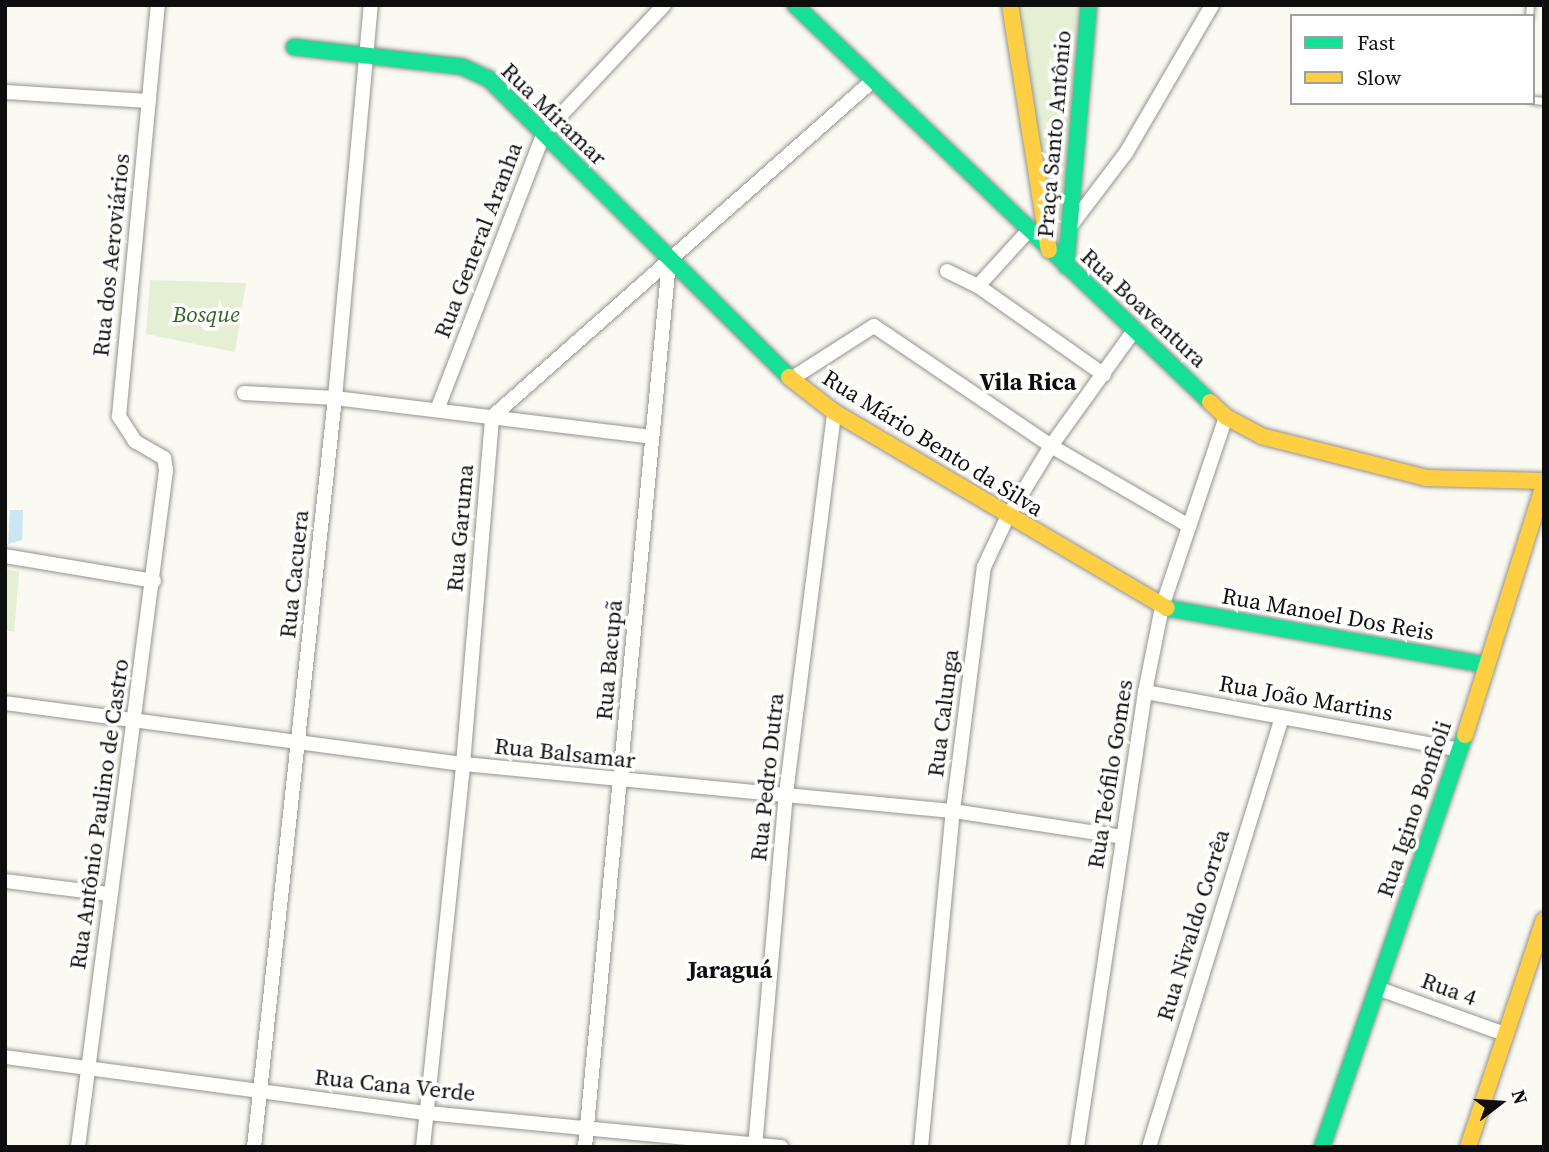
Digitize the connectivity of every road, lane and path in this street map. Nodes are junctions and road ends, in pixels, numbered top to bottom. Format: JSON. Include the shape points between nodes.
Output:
{"nodes":[{"id":1,"x":158,"y":5,"type":"edge"},
{"id":2,"x":371,"y":5,"type":"edge"},
{"id":3,"x":664,"y":5,"type":"edge"},
{"id":4,"x":795,"y":5,"type":"edge"},
{"id":5,"x":1010,"y":5,"type":"edge"},
{"id":6,"x":1089,"y":5,"type":"edge"},
{"id":7,"x":1212,"y":5,"type":"edge"},
{"id":8,"x":294,"y":47,"type":"dead end"},
{"id":9,"x":366,"y":52,"type":"junction"},
{"id":10,"x":871,"y":82,"type":"junction"},
{"id":11,"x":5,"y":92,"type":"edge"},
{"id":12,"x":149,"y":101,"type":"junction"},
{"id":13,"x":544,"y":133,"type":"junction"},
{"id":14,"x":1029,"y":230,"type":"junction"},
{"id":15,"x":1067,"y":230,"type":"junction"},
{"id":16,"x":1049,"y":250,"type":"junction"},
{"id":17,"x":669,"y":262,"type":"junction"},
{"id":18,"x":1066,"y":266,"type":"junction"},
{"id":19,"x":947,"y":271,"type":"dead end"},
{"id":20,"x":978,"y":286,"type":"junction"},
{"id":21,"x":1135,"y":329,"type":"junction"},
{"id":22,"x":1104,"y":376,"type":"junction"},
{"id":23,"x":792,"y":379,"type":"junction"},
{"id":24,"x":244,"y":394,"type":"dead end"},
{"id":25,"x":335,"y":398,"type":"junction"},
{"id":26,"x":437,"y":410,"type":"junction"},
{"id":27,"x":834,"y":412,"type":"junction"},
{"id":28,"x":492,"y":417,"type":"junction"},
{"id":29,"x":1226,"y":417,"type":"junction"},
{"id":30,"x":653,"y":437,"type":"junction"},
{"id":31,"x":1052,"y":446,"type":"junction"},
{"id":32,"x":1544,"y":483,"type":"edge"},
{"id":33,"x":165,"y":487,"type":"joint"},
{"id":34,"x":1007,"y":518,"type":"junction"},
{"id":35,"x":1189,"y":526,"type":"junction"},
{"id":36,"x":1537,"y":528,"type":"edge"},
{"id":37,"x":5,"y":556,"type":"edge"},
{"id":38,"x":154,"y":581,"type":"junction"},
{"id":39,"x":1162,"y":607,"type":"junction"},
{"id":40,"x":1486,"y":665,"type":"junction"},
{"id":41,"x":1145,"y":692,"type":"junction"},
{"id":42,"x":5,"y":703,"type":"edge"},
{"id":43,"x":1282,"y":717,"type":"junction"},
{"id":44,"x":136,"y":720,"type":"junction"},
{"id":45,"x":299,"y":741,"type":"junction"},
{"id":46,"x":1460,"y":750,"type":"junction"},
{"id":47,"x":463,"y":764,"type":"junction"},
{"id":48,"x":621,"y":782,"type":"junction"},
{"id":49,"x":786,"y":794,"type":"junction"},
{"id":50,"x":953,"y":811,"type":"junction"},
{"id":51,"x":1122,"y":837,"type":"junction"},
{"id":52,"x":5,"y":881,"type":"edge"},
{"id":53,"x":110,"y":894,"type":"junction"},
{"id":54,"x":1544,"y":920,"type":"edge"},
{"id":55,"x":1377,"y":988,"type":"junction"},
{"id":56,"x":1506,"y":1034,"type":"junction"},
{"id":57,"x":5,"y":1057,"type":"edge"},
{"id":58,"x":87,"y":1068,"type":"junction"},
{"id":59,"x":260,"y":1093,"type":"junction"},
{"id":60,"x":427,"y":1113,"type":"junction"},
{"id":61,"x":587,"y":1126,"type":"junction"},
{"id":62,"x":755,"y":1145,"type":"edge"},
{"id":63,"x":78,"y":1147,"type":"edge"},
{"id":64,"x":254,"y":1147,"type":"edge"},
{"id":65,"x":423,"y":1147,"type":"edge"},
{"id":66,"x":585,"y":1147,"type":"edge"},
{"id":67,"x":781,"y":1147,"type":"edge"},
{"id":68,"x":921,"y":1147,"type":"edge"},
{"id":69,"x":1077,"y":1147,"type":"edge"},
{"id":70,"x":1149,"y":1147,"type":"edge"},
{"id":71,"x":1322,"y":1147,"type":"edge"},
{"id":72,"x":1468,"y":1147,"type":"edge"}],
"edges":[{"from":1,"to":12,"type":"street","name":"Rua dos Aeroviários"},
{"from":2,"to":9,"type":"street","name":"Rua Cacuera"},
{"from":3,"to":13,"type":"street","name":"Rua General Aranha"},
{"from":4,"to":10,"type":"street","name":"Rua Boaventura"},
{"from":5,"to":16,"type":"street"},
{"from":6,"to":15,"type":"street","name":"Praça Santo Antônio"},
{"from":7,"to":15,"type":"street","via":[[1126,153]]},
{"from":8,"to":9,"type":"street","name":"Rua Miramar"},
{"from":9,"to":13,"type":"street","name":"Rua Miramar","via":[[463,67],[489,79]]},
{"from":9,"to":25,"type":"street","name":"Rua Cacuera"},
{"from":10,"to":14,"type":"street","name":"Rua Boaventura"},
{"from":10,"to":17,"type":"street"},
{"from":11,"to":12,"type":"street"},
{"from":12,"to":33,"type":"street","name":"Rua dos Aeroviários","via":[[119,416],[135,441],[164,458]]},
{"from":13,"to":17,"type":"street","name":"Rua Miramar"},
{"from":13,"to":26,"type":"street","name":"Rua General Aranha"},
{"from":14,"to":16,"type":"street","name":"Rua Boaventura"},
{"from":14,"to":20,"type":"street"},
{"from":15,"to":16,"type":"street"},
{"from":15,"to":18,"type":"street","name":"Praça Santo Antônio"},
{"from":16,"to":18,"type":"street","name":"Rua Boaventura"},
{"from":17,"to":23,"type":"street","name":"Rua Mário Bento da Silva"},
{"from":17,"to":28,"type":"street"},
{"from":17,"to":30,"type":"street","name":"Rua Bacupã"},
{"from":18,"to":21,"type":"street","name":"Rua Boaventura"},
{"from":19,"to":20,"type":"street"},
{"from":20,"to":22,"type":"street"},
{"from":21,"to":22,"type":"street","name":"Rua Calunga"},
{"from":21,"to":29,"type":"street","name":"Rua Boaventura"},
{"from":22,"to":31,"type":"street","name":"Rua Calunga"},
{"from":23,"to":27,"type":"street","name":"Rua Mário Bento da Silva"},
{"from":23,"to":31,"type":"street","via":[[874,326]]},
{"from":24,"to":25,"type":"street"},
{"from":25,"to":26,"type":"street"},
{"from":25,"to":45,"type":"street","name":"Rua Cacuera"},
{"from":26,"to":28,"type":"street"},
{"from":27,"to":34,"type":"street","name":"Rua Mário Bento da Silva"},
{"from":27,"to":49,"type":"street","name":"Rua Pedro Dutra"},
{"from":28,"to":30,"type":"street"},
{"from":28,"to":47,"type":"street","name":"Rua Garuma"},
{"from":29,"to":32,"type":"street","name":"Rua Boaventura","via":[[1261,436],[1427,478]]},
{"from":29,"to":35,"type":"street","name":"Rua Teófilo Gomes"},
{"from":30,"to":48,"type":"street","name":"Rua Bacupã"},
{"from":31,"to":34,"type":"street","name":"Rua Calunga"},
{"from":31,"to":35,"type":"street"},
{"from":32,"to":36,"type":"street","name":"Rua Igino Bonfioli"},
{"from":33,"to":38,"type":"street","name":"Rua Antônio Paulino de Castro"},
{"from":34,"to":39,"type":"street","name":"Rua Mário Bento da Silva"},
{"from":34,"to":50,"type":"street","name":"Rua Calunga","via":[[984,567]]},
{"from":35,"to":39,"type":"street","name":"Rua Teófilo Gomes"},
{"from":36,"to":40,"type":"street","name":"Rua Igino Bonfioli"},
{"from":37,"to":38,"type":"street"},
{"from":38,"to":44,"type":"street","name":"Rua Antônio Paulino de Castro"},
{"from":39,"to":40,"type":"street","name":"Rua Manoel Dos Reis"},
{"from":39,"to":41,"type":"street","name":"Rua Teófilo Gomes"},
{"from":40,"to":46,"type":"street","name":"Rua Igino Bonfioli"},
{"from":41,"to":43,"type":"street","name":"Rua João Martins"},
{"from":41,"to":51,"type":"street","name":"Rua Teófilo Gomes"},
{"from":42,"to":44,"type":"street","name":"Rua Balsamar"},
{"from":43,"to":46,"type":"street","name":"Rua João Martins"},
{"from":43,"to":70,"type":"street","name":"Rua Nivaldo Corrêa"},
{"from":44,"to":45,"type":"street","name":"Rua Balsamar"},
{"from":44,"to":53,"type":"street","name":"Rua Antônio Paulino de Castro"},
{"from":45,"to":47,"type":"street","name":"Rua Balsamar"},
{"from":45,"to":59,"type":"street","name":"Rua Cacuera"},
{"from":46,"to":55,"type":"street","name":"Rua Igino Bonfioli"},
{"from":47,"to":48,"type":"street","name":"Rua Balsamar"},
{"from":47,"to":60,"type":"street","name":"Rua Garuma"},
{"from":48,"to":49,"type":"street","name":"Rua Balsamar"},
{"from":48,"to":61,"type":"street","name":"Rua Bacupã"},
{"from":49,"to":50,"type":"street","name":"Rua Balsamar"},
{"from":49,"to":62,"type":"street","name":"Rua Pedro Dutra"},
{"from":50,"to":51,"type":"street","name":"Rua Balsamar"},
{"from":50,"to":68,"type":"street","name":"Rua Calunga"},
{"from":51,"to":69,"type":"street","name":"Rua Teófilo Gomes"},
{"from":52,"to":53,"type":"street"},
{"from":53,"to":58,"type":"street","name":"Rua Antônio Paulino de Castro"},
{"from":54,"to":56,"type":"street"},
{"from":55,"to":56,"type":"street","name":"Rua 4"},
{"from":55,"to":71,"type":"street","name":"Rua Igino Bonfioli"},
{"from":56,"to":72,"type":"street"},
{"from":57,"to":58,"type":"street","name":"Rua Cana Verde"},
{"from":58,"to":59,"type":"street","name":"Rua Cana Verde"},
{"from":58,"to":63,"type":"street","name":"Rua Antônio Paulino de Castro"},
{"from":59,"to":60,"type":"street","name":"Rua Cana Verde"},
{"from":59,"to":64,"type":"street","name":"Rua Cacuera"},
{"from":60,"to":61,"type":"street","name":"Rua Cana Verde"},
{"from":60,"to":65,"type":"street","name":"Rua Garuma"},
{"from":61,"to":62,"type":"street","name":"Rua Cana Verde"},
{"from":61,"to":66,"type":"street","name":"Rua Bacupã"},
{"from":62,"to":67,"type":"street","name":"Rua Cana Verde"}]}
